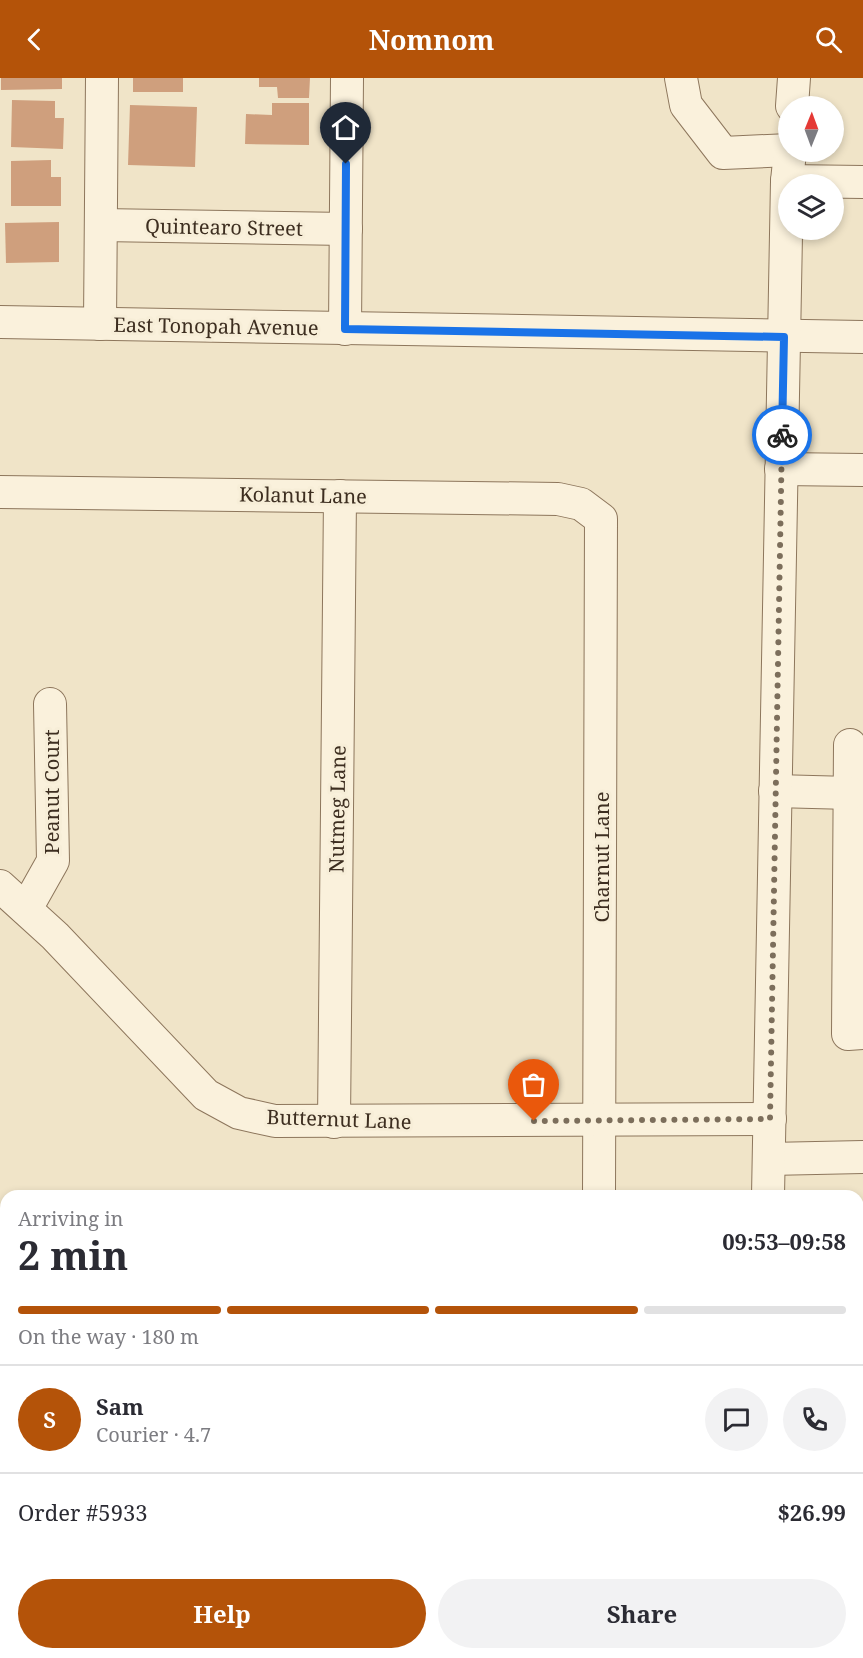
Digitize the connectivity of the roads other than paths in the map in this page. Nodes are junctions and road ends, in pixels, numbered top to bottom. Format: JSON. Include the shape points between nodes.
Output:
{"nodes":[{"id":1,"x":102,"y":78,"type":"edge"},
{"id":2,"x":346,"y":78,"type":"edge"},
{"id":3,"x":681,"y":78,"type":"edge"},
{"id":4,"x":794,"y":78,"type":"edge"},
{"id":5,"x":793,"y":96,"type":"edge"},
{"id":6,"x":778,"y":160,"type":"edge"},
{"id":7,"x":788,"y":162,"type":"edge"},
{"id":8,"x":792,"y":162,"type":"edge"},
{"id":9,"x":863,"y":182,"type":"edge"},
{"id":10,"x":101,"y":225,"type":"junction"},
{"id":11,"x":346,"y":229,"type":"junction"},
{"id":12,"x":0,"y":322,"type":"edge"},
{"id":13,"x":100,"y":324,"type":"junction"},
{"id":14,"x":345,"y":329,"type":"junction"},
{"id":15,"x":784,"y":337,"type":"junction"},
{"id":16,"x":863,"y":337,"type":"edge"},
{"id":17,"x":781,"y":469,"type":"junction"},
{"id":18,"x":863,"y":470,"type":"edge"},
{"id":19,"x":0,"y":492,"type":"edge"},
{"id":20,"x":340,"y":496,"type":"junction"},
{"id":21,"x":600,"y":519,"type":"joint"},
{"id":22,"x":50,"y":704,"type":"dead end"},
{"id":23,"x":850,"y":745,"type":"dead end"},
{"id":24,"x":775,"y":791,"type":"junction"},
{"id":25,"x":850,"y":793,"type":"junction"},
{"id":26,"x":0,"y":886,"type":"edge"},
{"id":27,"x":26,"y":909,"type":"junction"},
{"id":28,"x":863,"y":1033,"type":"edge"},
{"id":29,"x":770,"y":1119,"type":"junction"},
{"id":30,"x":601,"y":1120,"type":"junction"},
{"id":31,"x":334,"y":1122,"type":"junction"},
{"id":32,"x":863,"y":1157,"type":"edge"},
{"id":33,"x":769,"y":1159,"type":"junction"},
{"id":34,"x":599,"y":1190,"type":"edge"},
{"id":35,"x":768,"y":1190,"type":"edge"}],
"edges":[{"from":1,"to":10,"type":"street"},
{"from":2,"to":11,"type":"street"},
{"from":3,"to":6,"type":"street","via":[[686,105],[723,153]]},
{"from":4,"to":5,"type":"street"},
{"from":7,"to":15,"type":"street"},
{"from":8,"to":9,"type":"street"},
{"from":10,"to":11,"type":"street","name":"Quintearo Street"},
{"from":10,"to":13,"type":"street"},
{"from":11,"to":14,"type":"street"},
{"from":12,"to":13,"type":"street","name":"East Tonopah Avenue"},
{"from":13,"to":14,"type":"street","name":"East Tonopah Avenue"},
{"from":14,"to":15,"type":"street","name":"East Tonopah Avenue"},
{"from":15,"to":16,"type":"street","name":"East Tonopah Avenue"},
{"from":15,"to":17,"type":"street"},
{"from":17,"to":18,"type":"street"},
{"from":17,"to":24,"type":"street"},
{"from":19,"to":20,"type":"street","name":"Kolanut Lane"},
{"from":20,"to":21,"type":"street","name":"Kolanut Lane","via":[[558,499],[582,504]]},
{"from":20,"to":31,"type":"street","name":"Nutmeg Lane"},
{"from":21,"to":30,"type":"street","name":"Charnut Lane"},
{"from":22,"to":27,"type":"street","name":"Peanut Court","via":[[53,861]]},
{"from":23,"to":25,"type":"street"},
{"from":24,"to":25,"type":"street"},
{"from":24,"to":29,"type":"street"},
{"from":25,"to":28,"type":"street","via":[[848,1034]]},
{"from":26,"to":27,"type":"street","name":"Butternut Lane"},
{"from":27,"to":31,"type":"street","name":"Butternut Lane","via":[[206,1095],[239,1113],[275,1121]]},
{"from":29,"to":30,"type":"street","name":"Butternut Lane"},
{"from":29,"to":33,"type":"street"},
{"from":30,"to":31,"type":"street","name":"Butternut Lane"},
{"from":30,"to":34,"type":"street","name":"Charnut Lane"},
{"from":32,"to":33,"type":"street"},
{"from":33,"to":35,"type":"street"}]}
